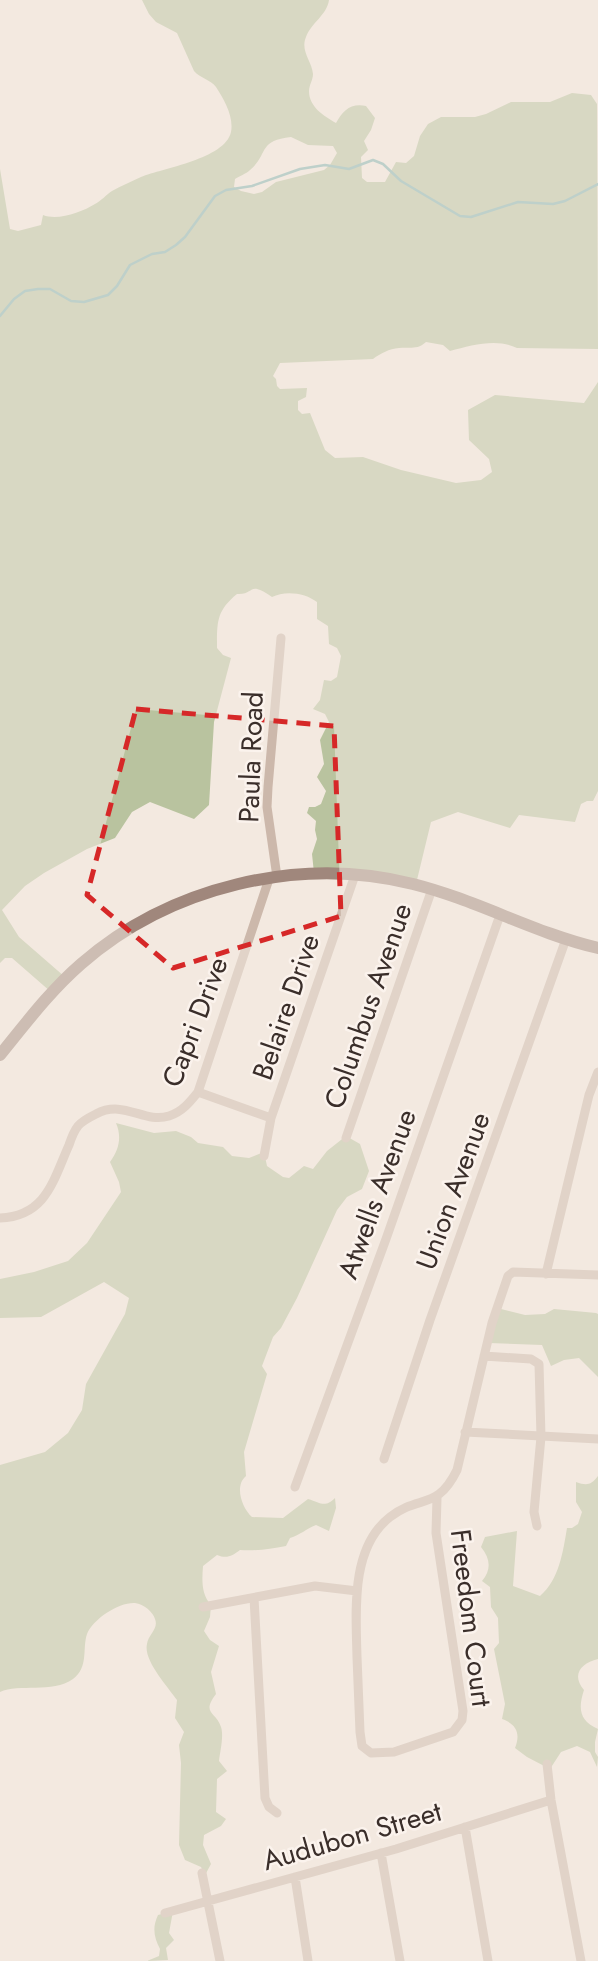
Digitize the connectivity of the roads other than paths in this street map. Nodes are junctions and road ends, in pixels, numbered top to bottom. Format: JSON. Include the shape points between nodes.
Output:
{"nodes":[{"id":1,"x":281,"y":638,"type":"dead end"},
{"id":2,"x":355,"y":875,"type":"junction"},
{"id":3,"x":273,"y":878,"type":"junction"},
{"id":4,"x":432,"y":889,"type":"junction"},
{"id":5,"x":500,"y":915,"type":"junction"},
{"id":6,"x":566,"y":939,"type":"junction"},
{"id":7,"x":598,"y":948,"type":"edge"},
{"id":8,"x":0,"y":1055,"type":"edge"},
{"id":9,"x":598,"y":1072,"type":"edge"},
{"id":10,"x":198,"y":1093,"type":"junction"},
{"id":11,"x":271,"y":1118,"type":"junction"},
{"id":12,"x":346,"y":1138,"type":"dead end"},
{"id":13,"x":264,"y":1156,"type":"dead end"},
{"id":14,"x":0,"y":1218,"type":"edge"},
{"id":15,"x":546,"y":1274,"type":"junction"},
{"id":16,"x":598,"y":1275,"type":"edge"},
{"id":17,"x":484,"y":1356,"type":"junction"},
{"id":18,"x":465,"y":1432,"type":"junction"},
{"id":19,"x":541,"y":1437,"type":"junction"},
{"id":20,"x":598,"y":1439,"type":"edge"},
{"id":21,"x":384,"y":1459,"type":"dead end"},
{"id":22,"x":295,"y":1487,"type":"dead end"},
{"id":23,"x":437,"y":1498,"type":"junction"},
{"id":24,"x":537,"y":1526,"type":"dead end"},
{"id":25,"x":357,"y":1591,"type":"junction"},
{"id":26,"x":254,"y":1598,"type":"junction"},
{"id":27,"x":203,"y":1607,"type":"dead end"},
{"id":28,"x":547,"y":1764,"type":"dead end"},
{"id":29,"x":551,"y":1800,"type":"junction"},
{"id":30,"x":277,"y":1813,"type":"dead end"},
{"id":31,"x":465,"y":1827,"type":"junction"},
{"id":32,"x":382,"y":1853,"type":"junction"},
{"id":33,"x":202,"y":1873,"type":"dead end"},
{"id":34,"x":295,"y":1877,"type":"junction"},
{"id":35,"x":210,"y":1900,"type":"junction"},
{"id":36,"x":165,"y":1913,"type":"dead end"},
{"id":37,"x":220,"y":1961,"type":"edge"},
{"id":38,"x":309,"y":1961,"type":"edge"},
{"id":39,"x":400,"y":1961,"type":"edge"},
{"id":40,"x":488,"y":1961,"type":"edge"},
{"id":41,"x":581,"y":1961,"type":"edge"}],
"edges":[{"from":1,"to":3,"type":"street","name":"Paula Road","via":[[267,807]]},
{"from":2,"to":3,"type":"main road"},
{"from":2,"to":4,"type":"main road"},
{"from":2,"to":11,"type":"street","name":"Belaire Drive"},
{"from":3,"to":8,"type":"main road","via":[[187,900],[102,947],[51,993]]},
{"from":3,"to":10,"type":"street","name":"Capri Drive"},
{"from":4,"to":5,"type":"main road"},
{"from":4,"to":12,"type":"street","name":"Columbus Avenue"},
{"from":5,"to":6,"type":"main road"},
{"from":5,"to":22,"type":"street","name":"Atwells Avenue"},
{"from":6,"to":7,"type":"main road"},
{"from":6,"to":21,"type":"street","name":"Union Avenue"},
{"from":9,"to":15,"type":"street"},
{"from":10,"to":11,"type":"street"},
{"from":10,"to":14,"type":"street","name":"Capri Drive","via":[[169,1116],[156,1118],[115,1108],[90,1117],[77,1126],[41,1202],[28,1213]]},
{"from":11,"to":13,"type":"street","name":"Belaire Drive"},
{"from":15,"to":16,"type":"street"},
{"from":15,"to":17,"type":"street","name":"Freedom Court","via":[[513,1272],[508,1276]]},
{"from":17,"to":18,"type":"street","name":"Freedom Court"},
{"from":17,"to":19,"type":"street","via":[[531,1359],[539,1364]]},
{"from":18,"to":19,"type":"street"},
{"from":18,"to":23,"type":"street","name":"Freedom Court","via":[[457,1470]]},
{"from":19,"to":20,"type":"street"},
{"from":19,"to":24,"type":"street","via":[[534,1512]]},
{"from":23,"to":25,"type":"street","name":"Freedom Court","via":[[404,1508],[383,1523],[369,1544]]},
{"from":23,"to":25,"type":"street","name":"Freedom Court","via":[[436,1533],[463,1711],[453,1732],[394,1752],[371,1753],[362,1746]]},
{"from":25,"to":26,"type":"street","via":[[315,1586]]},
{"from":26,"to":27,"type":"street"},
{"from":26,"to":30,"type":"street","via":[[265,1798]]},
{"from":28,"to":29,"type":"street"},
{"from":29,"to":31,"type":"street","name":"Audubon Street"},
{"from":29,"to":41,"type":"street"},
{"from":31,"to":32,"type":"street","name":"Audubon Street"},
{"from":31,"to":40,"type":"street"},
{"from":32,"to":34,"type":"street","name":"Audubon Street"},
{"from":32,"to":39,"type":"street"},
{"from":33,"to":35,"type":"street"},
{"from":34,"to":35,"type":"street","name":"Audubon Street"},
{"from":34,"to":38,"type":"street"},
{"from":35,"to":36,"type":"street","name":"Audubon Street"},
{"from":35,"to":37,"type":"street"}]}
